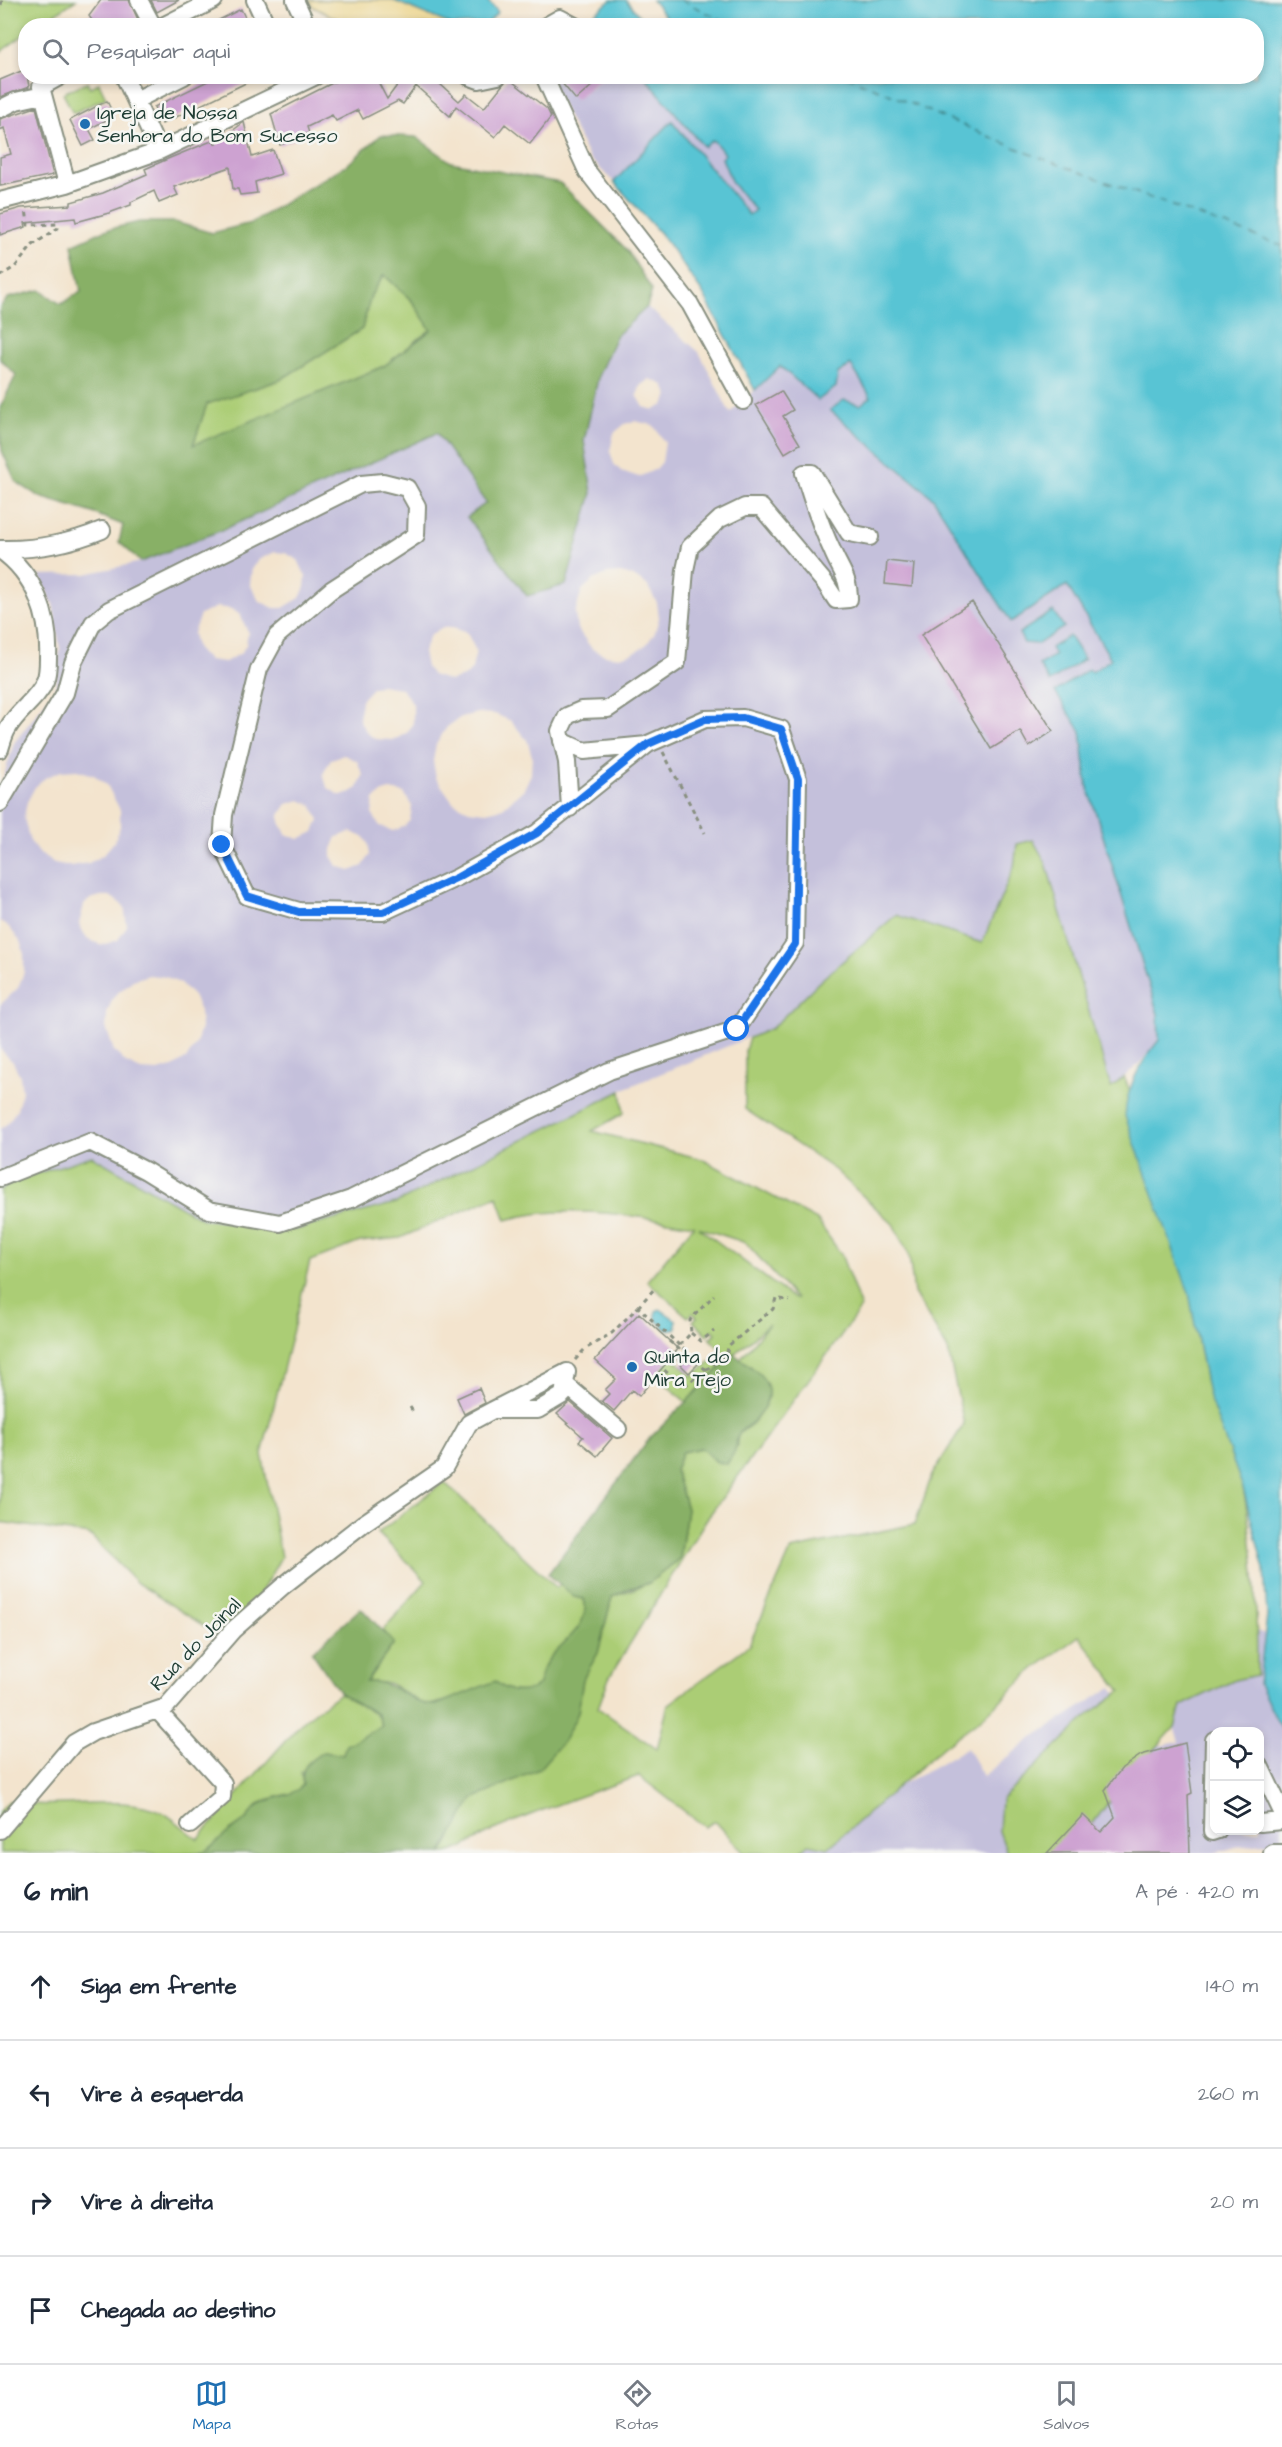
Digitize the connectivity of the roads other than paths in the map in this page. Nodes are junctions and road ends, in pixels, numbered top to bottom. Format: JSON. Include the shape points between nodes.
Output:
{"nodes":[{"id":1,"x":139,"y":0,"type":"edge"},
{"id":2,"x":214,"y":0,"type":"edge"},
{"id":3,"x":255,"y":0,"type":"edge"},
{"id":4,"x":295,"y":0,"type":"edge"},
{"id":5,"x":149,"y":18,"type":"edge"},
{"id":6,"x":179,"y":18,"type":"edge"},
{"id":7,"x":263,"y":18,"type":"edge"},
{"id":8,"x":299,"y":18,"type":"edge"},
{"id":9,"x":46,"y":84,"type":"edge"},
{"id":10,"x":128,"y":84,"type":"edge"},
{"id":11,"x":168,"y":84,"type":"edge"},
{"id":12,"x":287,"y":84,"type":"edge"},
{"id":13,"x":548,"y":84,"type":"edge"},
{"id":14,"x":43,"y":94,"type":"junction"},
{"id":15,"x":136,"y":100,"type":"junction"},
{"id":16,"x":0,"y":109,"type":"edge"},
{"id":17,"x":159,"y":151,"type":"junction"},
{"id":18,"x":67,"y":184,"type":"junction"},
{"id":19,"x":0,"y":201,"type":"edge"},
{"id":20,"x":743,"y":401,"type":"dead end"},
{"id":21,"x":102,"y":530,"type":"dead end"},
{"id":22,"x":870,"y":537,"type":"dead end"},
{"id":23,"x":0,"y":550,"type":"edge"},
{"id":24,"x":562,"y":741,"type":"junction"},
{"id":25,"x":655,"y":746,"type":"junction"},
{"id":26,"x":0,"y":749,"type":"edge"},
{"id":27,"x":0,"y":803,"type":"edge"},
{"id":28,"x":570,"y":808,"type":"junction"},
{"id":29,"x":0,"y":1178,"type":"edge"},
{"id":30,"x":618,"y":1429,"type":"dead end"},
{"id":31,"x":158,"y":1711,"type":"junction"},
{"id":32,"x":1264,"y":1774,"type":"edge"},
{"id":33,"x":1282,"y":1812,"type":"edge"},
{"id":34,"x":1282,"y":1821,"type":"edge"},
{"id":35,"x":1264,"y":1823,"type":"edge"},
{"id":36,"x":190,"y":1825,"type":"dead end"},
{"id":37,"x":0,"y":1830,"type":"edge"},
{"id":38,"x":1272,"y":1853,"type":"edge"},
{"id":39,"x":1282,"y":1853,"type":"edge"}],
"edges":[{"from":1,"to":5,"type":"street"},
{"from":2,"to":6,"type":"street"},
{"from":3,"to":7,"type":"street"},
{"from":4,"to":8,"type":"street"},
{"from":9,"to":14,"type":"street","via":[[41,87]]},
{"from":10,"to":15,"type":"street"},
{"from":11,"to":15,"type":"street"},
{"from":12,"to":17,"type":"street"},
{"from":13,"to":20,"type":"street","via":[[587,171],[690,304]]},
{"from":14,"to":16,"type":"street"},
{"from":14,"to":18,"type":"street"},
{"from":15,"to":17,"type":"street"},
{"from":17,"to":18,"type":"street"},
{"from":18,"to":19,"type":"street"},
{"from":21,"to":23,"type":"street","via":[[51,547]]},
{"from":22,"to":24,"type":"street","via":[[849,532],[812,473],[804,473],[825,533],[849,582],[849,599],[836,600],[761,507],[745,507],[720,519],[690,547],[676,662],[608,709],[581,710],[567,716],[560,730]]},
{"from":23,"to":26,"type":"street","via":[[16,561],[30,582],[44,613],[49,643],[47,678],[39,693],[8,727]]},
{"from":24,"to":25,"type":"street","via":[[584,751]]},
{"from":24,"to":28,"type":"street"},
{"from":25,"to":28,"type":"street"},
{"from":25,"to":29,"type":"street","via":[[705,719],[743,718],[781,729],[798,779],[795,944],[737,1029],[609,1071],[351,1199],[280,1223],[209,1210],[90,1142]]},
{"from":27,"to":28,"type":"street","via":[[65,693],[73,663],[93,623],[109,610],[361,484],[383,482],[407,488],[417,506],[416,535],[331,590],[277,636],[259,669],[223,825],[222,845],[247,896],[299,912],[383,912],[518,844]]},
{"from":30,"to":31,"type":"street","name":"Rua do Joinal","via":[[565,1384],[563,1395],[538,1410],[493,1410],[469,1423],[444,1468],[283,1586],[233,1630],[166,1707]]},
{"from":31,"to":36,"type":"street","via":[[223,1784],[222,1797]]},
{"from":31,"to":37,"type":"street","name":"Rua do Joinal","via":[[93,1732],[74,1743]]},
{"from":32,"to":33,"type":"street"},
{"from":34,"to":35,"type":"street"},
{"from":38,"to":39,"type":"street"}]}
